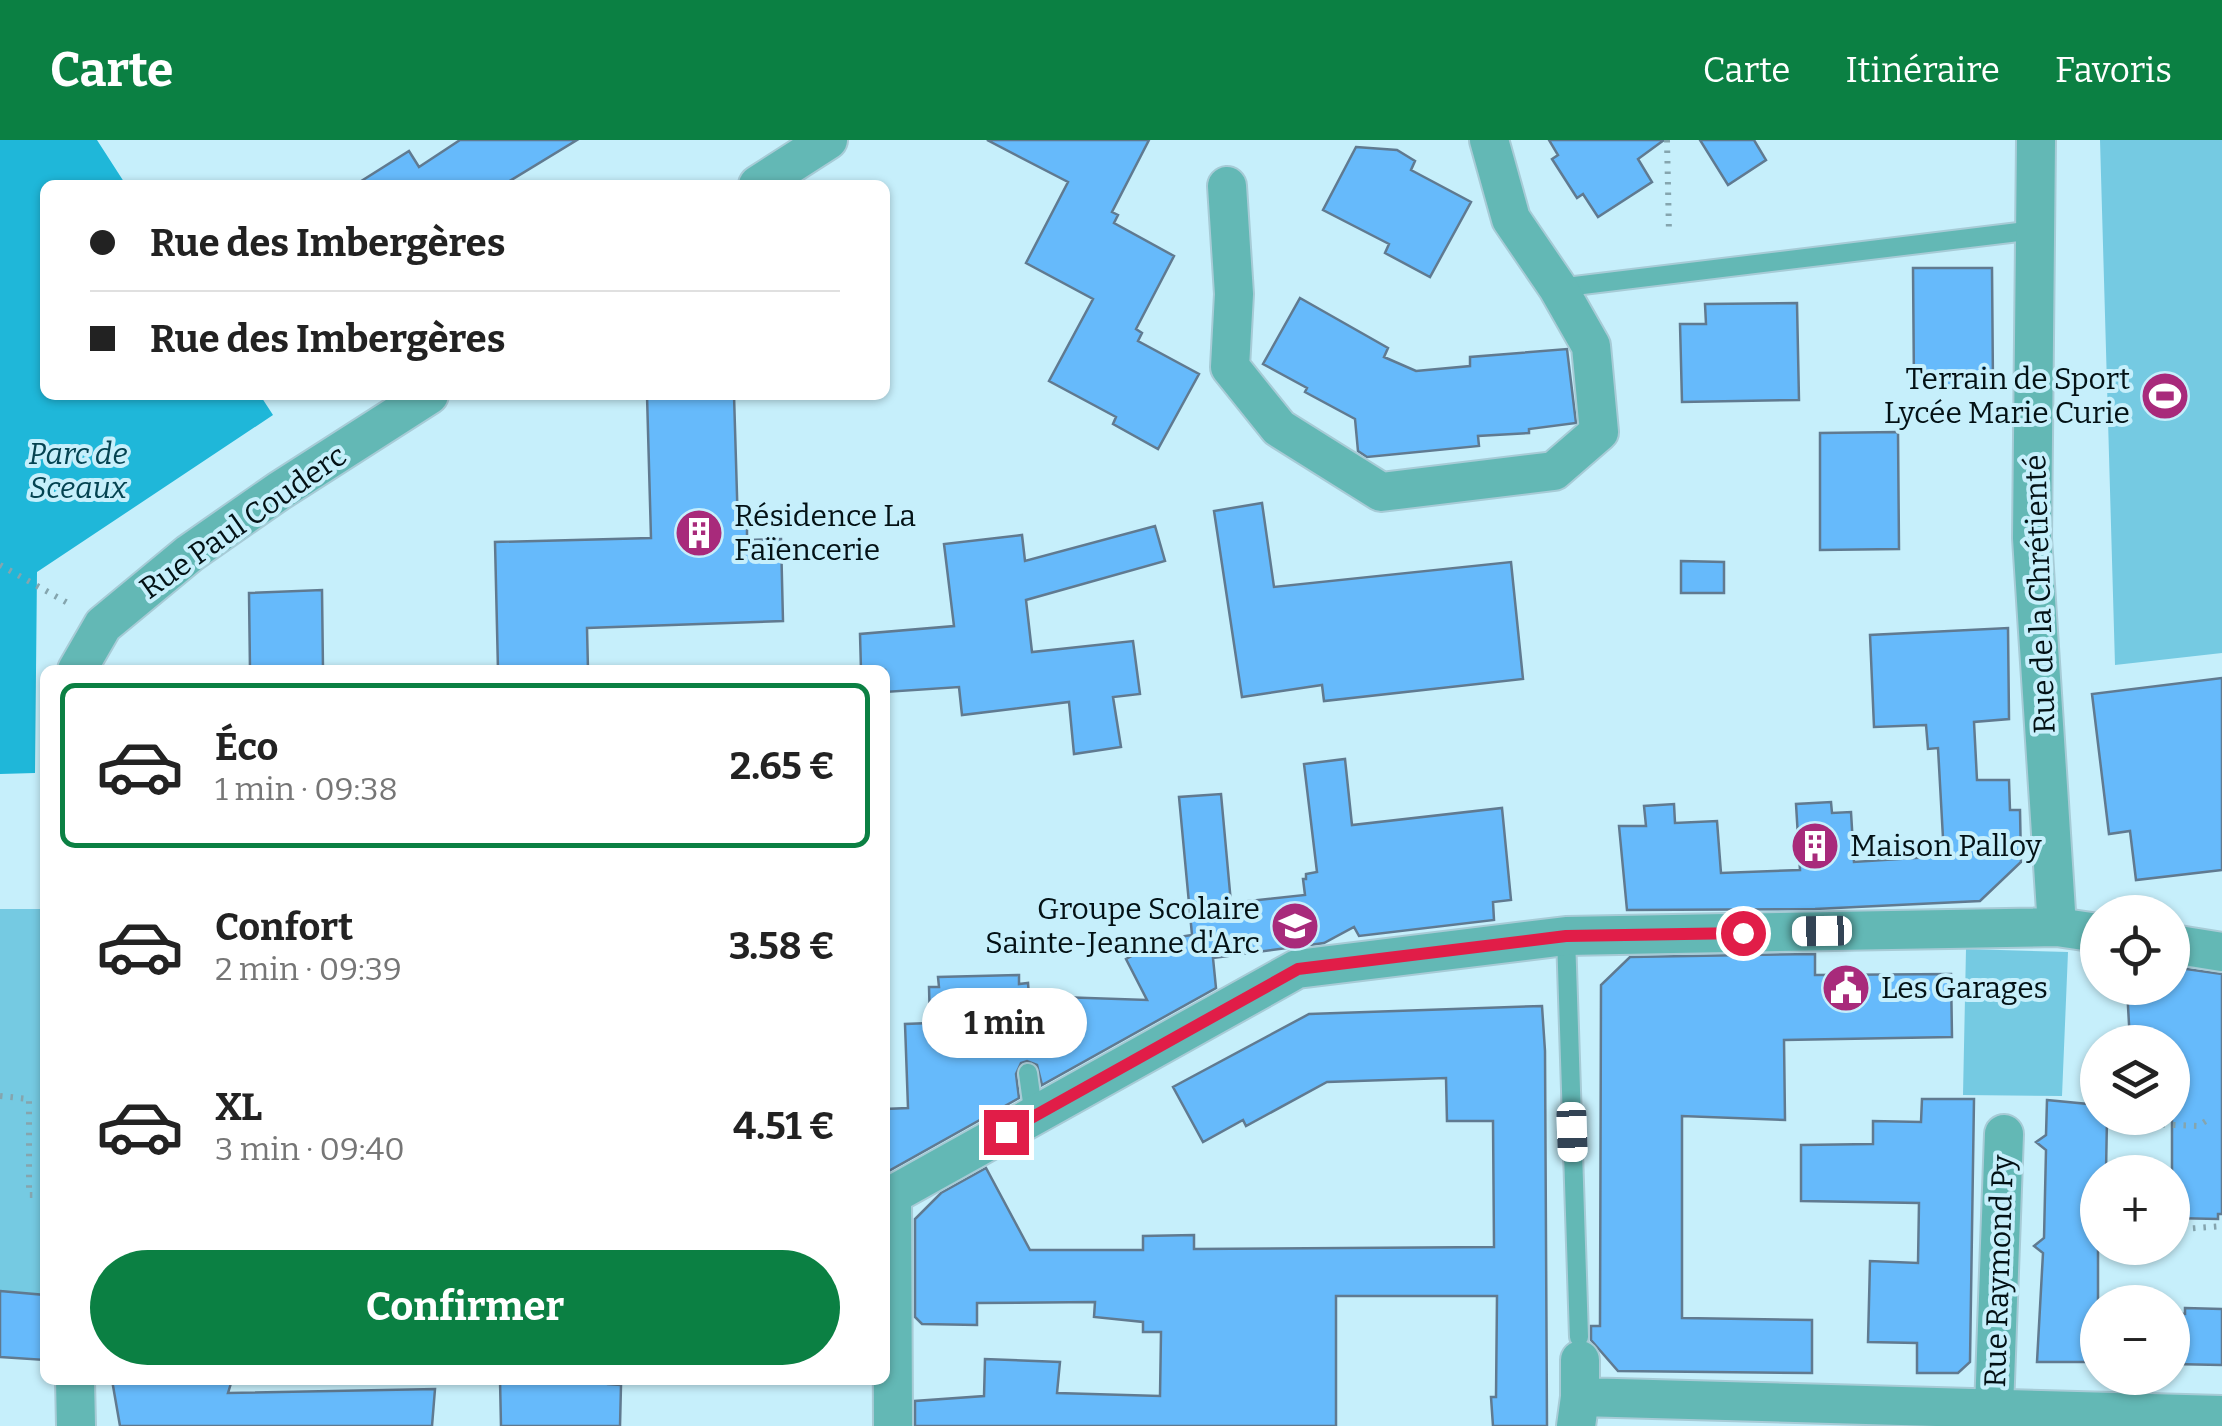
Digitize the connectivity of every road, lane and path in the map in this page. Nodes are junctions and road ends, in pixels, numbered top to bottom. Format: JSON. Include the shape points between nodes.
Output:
{"nodes":[{"id":1,"x":828,"y":140,"type":"edge"},
{"id":2,"x":1489,"y":140,"type":"edge"},
{"id":3,"x":1667,"y":140,"type":"edge"},
{"id":4,"x":2036,"y":140,"type":"edge"},
{"id":5,"x":766,"y":180,"type":"edge"},
{"id":6,"x":1227,"y":186,"type":"dead end"},
{"id":7,"x":2035,"y":230,"type":"junction"},
{"id":8,"x":1669,"y":233,"type":"dead end"},
{"id":9,"x":1558,"y":288,"type":"junction"},
{"id":10,"x":421,"y":400,"type":"edge"},
{"id":11,"x":0,"y":566,"type":"edge"},
{"id":12,"x":46,"y":590,"type":"dead end"},
{"id":13,"x":79,"y":665,"type":"edge"},
{"id":14,"x":2057,"y":927,"type":"junction"},
{"id":15,"x":2080,"y":930,"type":"edge"},
{"id":16,"x":1566,"y":936,"type":"junction"},
{"id":17,"x":2190,"y":947,"type":"edge"},
{"id":18,"x":2222,"y":952,"type":"edge"},
{"id":19,"x":1028,"y":1073,"type":"dead end"},
{"id":20,"x":0,"y":1096,"type":"edge"},
{"id":21,"x":1034,"y":1116,"type":"junction"},
{"id":22,"x":2209,"y":1120,"type":"dead end"},
{"id":23,"x":2190,"y":1126,"type":"edge"},
{"id":24,"x":2004,"y":1134,"type":"dead end"},
{"id":25,"x":40,"y":1195,"type":"edge"},
{"id":26,"x":890,"y":1195,"type":"edge"},
{"id":27,"x":2222,"y":1226,"type":"edge"},
{"id":28,"x":2190,"y":1229,"type":"edge"},
{"id":29,"x":890,"y":1254,"type":"edge"},
{"id":30,"x":1579,"y":1380,"type":"edge"},
{"id":31,"x":76,"y":1385,"type":"edge"},
{"id":32,"x":1994,"y":1408,"type":"junction"},
{"id":33,"x":2222,"y":1415,"type":"edge"},
{"id":34,"x":76,"y":1426,"type":"edge"},
{"id":35,"x":893,"y":1426,"type":"edge"}],
"edges":[{"from":1,"to":5,"type":"street"},
{"from":2,"to":9,"type":"street","via":[[1512,219]]},
{"from":3,"to":8,"type":"path"},
{"from":4,"to":7,"type":"street","name":"Rue de la Chrétienté"},
{"from":6,"to":9,"type":"street","via":[[1234,294],[1230,367],[1279,428],[1382,492],[1554,470],[1599,432],[1591,346]]},
{"from":7,"to":9,"type":"lane"},
{"from":7,"to":14,"type":"street","name":"Rue de la Chrétienté","via":[[2032,538]]},
{"from":10,"to":13,"type":"street","name":"Rue Paul Couderc","via":[[190,554],[103,625]]},
{"from":11,"to":12,"type":"path"},
{"from":14,"to":15,"type":"street"},
{"from":14,"to":16,"type":"street"},
{"from":16,"to":21,"type":"street","via":[[1298,969]]},
{"from":16,"to":30,"type":"lane"},
{"from":17,"to":18,"type":"street"},
{"from":19,"to":21,"type":"lane"},
{"from":20,"to":25,"type":"path","via":[[29,1099],[29,1195]]},
{"from":21,"to":26,"type":"street"},
{"from":22,"to":23,"type":"path"},
{"from":24,"to":32,"type":"street","name":"Rue Raymond Py"},
{"from":27,"to":28,"type":"path"},
{"from":29,"to":35,"type":"street"},
{"from":30,"to":32,"type":"street"},
{"from":31,"to":34,"type":"street"},
{"from":32,"to":33,"type":"street"}]}
